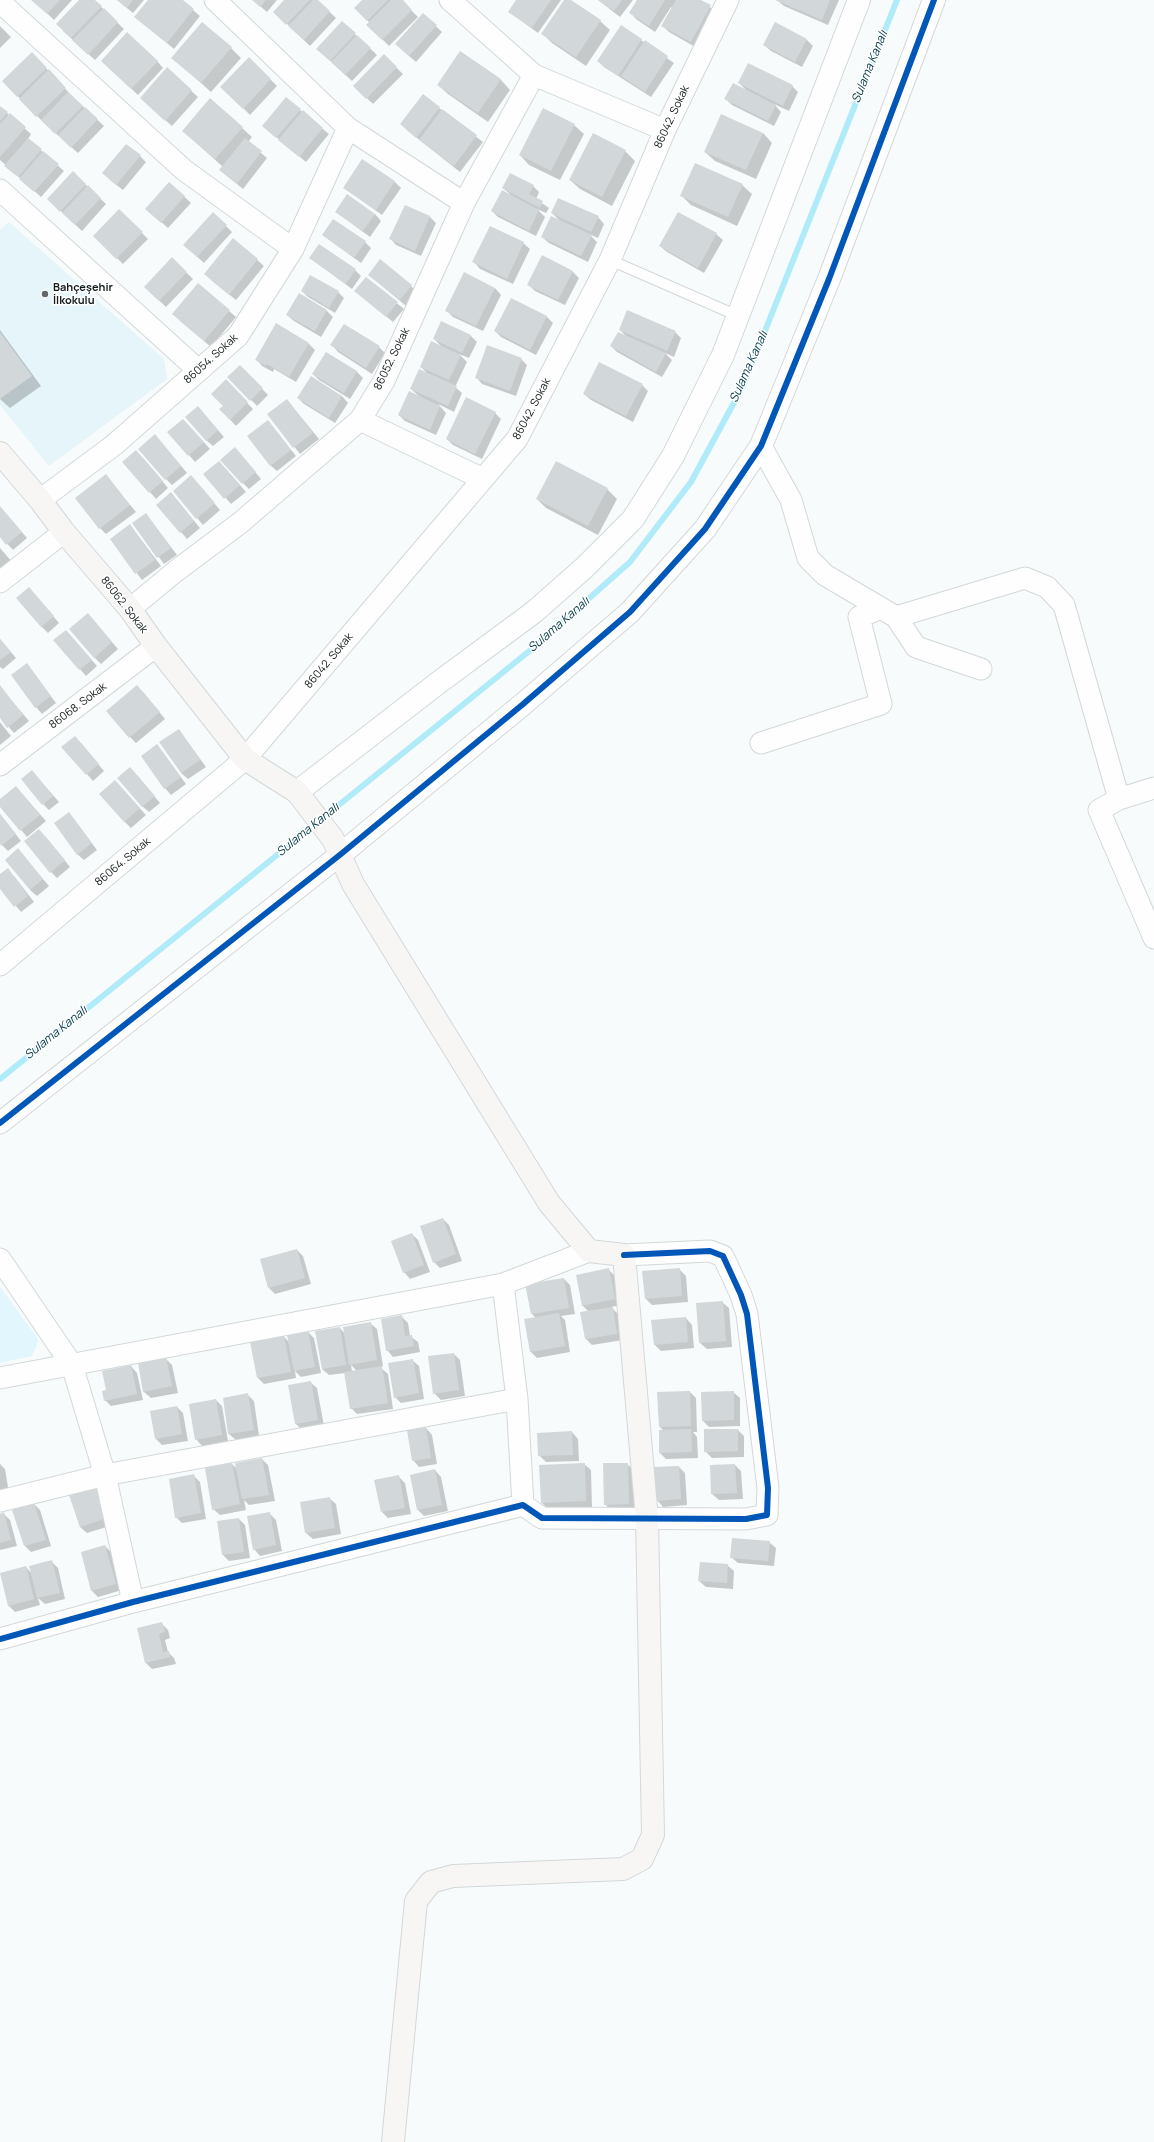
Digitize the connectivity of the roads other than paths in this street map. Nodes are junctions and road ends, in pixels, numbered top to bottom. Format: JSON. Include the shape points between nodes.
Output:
{"nodes":[{"id":1,"x":215,"y":0,"type":"edge"},
{"id":2,"x":450,"y":0,"type":"edge"},
{"id":3,"x":728,"y":0,"type":"edge"},
{"id":4,"x":859,"y":0,"type":"edge"},
{"id":5,"x":934,"y":0,"type":"edge"},
{"id":6,"x":0,"y":2,"type":"edge"},
{"id":7,"x":534,"y":75,"type":"junction"},
{"id":8,"x":348,"y":128,"type":"junction"},
{"id":9,"x":665,"y":130,"type":"junction"},
{"id":10,"x":4,"y":199,"type":"edge"},
{"id":11,"x":464,"y":203,"type":"junction"},
{"id":12,"x":293,"y":249,"type":"junction"},
{"id":13,"x":610,"y":260,"type":"junction"},
{"id":14,"x":738,"y":316,"type":"junction"},
{"id":15,"x":198,"y":370,"type":"junction"},
{"id":16,"x":360,"y":420,"type":"junction"},
{"id":17,"x":761,"y":446,"type":"junction"},
{"id":18,"x":0,"y":453,"type":"edge"},
{"id":19,"x":483,"y":479,"type":"junction"},
{"id":20,"x":40,"y":500,"type":"junction"},
{"id":21,"x":64,"y":532,"type":"junction"},
{"id":22,"x":0,"y":582,"type":"edge"},
{"id":23,"x":130,"y":609,"type":"junction"},
{"id":24,"x":888,"y":613,"type":"junction"},
{"id":25,"x":156,"y":646,"type":"junction"},
{"id":26,"x":981,"y":669,"type":"dead end"},
{"id":27,"x":761,"y":743,"type":"dead end"},
{"id":28,"x":245,"y":760,"type":"junction"},
{"id":29,"x":0,"y":765,"type":"edge"},
{"id":30,"x":1154,"y":788,"type":"edge"},
{"id":31,"x":301,"y":797,"type":"junction"},
{"id":32,"x":1119,"y":799,"type":"junction"},
{"id":33,"x":337,"y":846,"type":"junction"},
{"id":34,"x":1154,"y":938,"type":"edge"},
{"id":35,"x":0,"y":965,"type":"edge"},
{"id":36,"x":0,"y":1123,"type":"edge"},
{"id":37,"x":589,"y":1251,"type":"junction"},
{"id":38,"x":624,"y":1255,"type":"junction"},
{"id":39,"x":0,"y":1259,"type":"edge"},
{"id":40,"x":503,"y":1284,"type":"junction"},
{"id":41,"x":72,"y":1365,"type":"junction"},
{"id":42,"x":0,"y":1378,"type":"edge"},
{"id":43,"x":516,"y":1399,"type":"junction"},
{"id":44,"x":105,"y":1476,"type":"junction"},
{"id":45,"x":0,"y":1501,"type":"edge"},
{"id":46,"x":522,"y":1505,"type":"junction"},
{"id":47,"x":647,"y":1519,"type":"junction"},
{"id":48,"x":134,"y":1602,"type":"junction"},
{"id":49,"x":0,"y":1638,"type":"edge"},
{"id":50,"x":393,"y":2142,"type":"edge"}],
"edges":[{"from":1,"to":8,"type":"street"},
{"from":2,"to":7,"type":"street"},
{"from":3,"to":9,"type":"street","name":"86042. Sokak"},
{"from":4,"to":14,"type":"street"},
{"from":5,"to":17,"type":"street","via":[[829,280]]},
{"from":6,"to":12,"type":"street","via":[[184,170]]},
{"from":7,"to":9,"type":"street"},
{"from":7,"to":11,"type":"street","name":"86052. Sokak"},
{"from":8,"to":11,"type":"street"},
{"from":8,"to":12,"type":"street","name":"86054. Sokak"},
{"from":9,"to":13,"type":"street","name":"86042. Sokak"},
{"from":10,"to":15,"type":"street"},
{"from":11,"to":16,"type":"street","name":"86052. Sokak","via":[[384,381]]},
{"from":12,"to":15,"type":"street","name":"86054. Sokak","via":[[238,336]]},
{"from":13,"to":14,"type":"lane"},
{"from":13,"to":19,"type":"street","name":"86042. Sokak","via":[[517,440]]},
{"from":14,"to":31,"type":"street","via":[[723,355],[673,456],[633,518],[584,568],[534,612],[438,683]]},
{"from":15,"to":20,"type":"street","name":"86054. Sokak","via":[[114,445]]},
{"from":16,"to":19,"type":"street"},
{"from":16,"to":23,"type":"street","name":"86052. Sokak","via":[[240,523]]},
{"from":17,"to":24,"type":"street","via":[[791,500],[808,558],[825,575]]},
{"from":17,"to":33,"type":"street","via":[[705,529],[630,612],[522,705]]},
{"from":18,"to":20,"type":"main road","name":"86062. Sokak"},
{"from":19,"to":28,"type":"street","name":"86042. Sokak"},
{"from":20,"to":21,"type":"main road","name":"86062. Sokak"},
{"from":21,"to":22,"type":"street"},
{"from":21,"to":23,"type":"main road","name":"86062. Sokak"},
{"from":23,"to":25,"type":"main road","name":"86062. Sokak"},
{"from":24,"to":26,"type":"street","via":[[916,647]]},
{"from":24,"to":27,"type":"street","via":[[859,617],[881,704]]},
{"from":24,"to":32,"type":"street","via":[[1025,578],[1047,588],[1064,605]]},
{"from":25,"to":28,"type":"main road","name":"86062. Sokak"},
{"from":25,"to":29,"type":"street","name":"86068. Sokak"},
{"from":28,"to":31,"type":"main road"},
{"from":28,"to":35,"type":"street","name":"86064. Sokak"},
{"from":30,"to":32,"type":"street"},
{"from":31,"to":33,"type":"main road"},
{"from":32,"to":34,"type":"street","via":[[1099,810]]},
{"from":33,"to":36,"type":"street"},
{"from":33,"to":37,"type":"main road","via":[[353,884],[549,1203]]},
{"from":37,"to":38,"type":"main road"},
{"from":37,"to":40,"type":"street"},
{"from":38,"to":47,"type":"main road"},
{"from":38,"to":47,"type":"street","via":[[710,1250],[723,1256],[747,1314],[768,1488],[767,1515],[746,1519]]},
{"from":39,"to":41,"type":"street"},
{"from":40,"to":41,"type":"street"},
{"from":40,"to":43,"type":"street"},
{"from":41,"to":42,"type":"street"},
{"from":41,"to":44,"type":"street"},
{"from":43,"to":44,"type":"street"},
{"from":43,"to":46,"type":"street"},
{"from":44,"to":45,"type":"street"},
{"from":44,"to":48,"type":"street"},
{"from":46,"to":47,"type":"street","via":[[542,1518]]},
{"from":46,"to":48,"type":"street"},
{"from":47,"to":50,"type":"main road","via":[[653,1835],[642,1859],[623,1869],[453,1876],[431,1882],[416,1901]]},
{"from":48,"to":49,"type":"street"}]}
